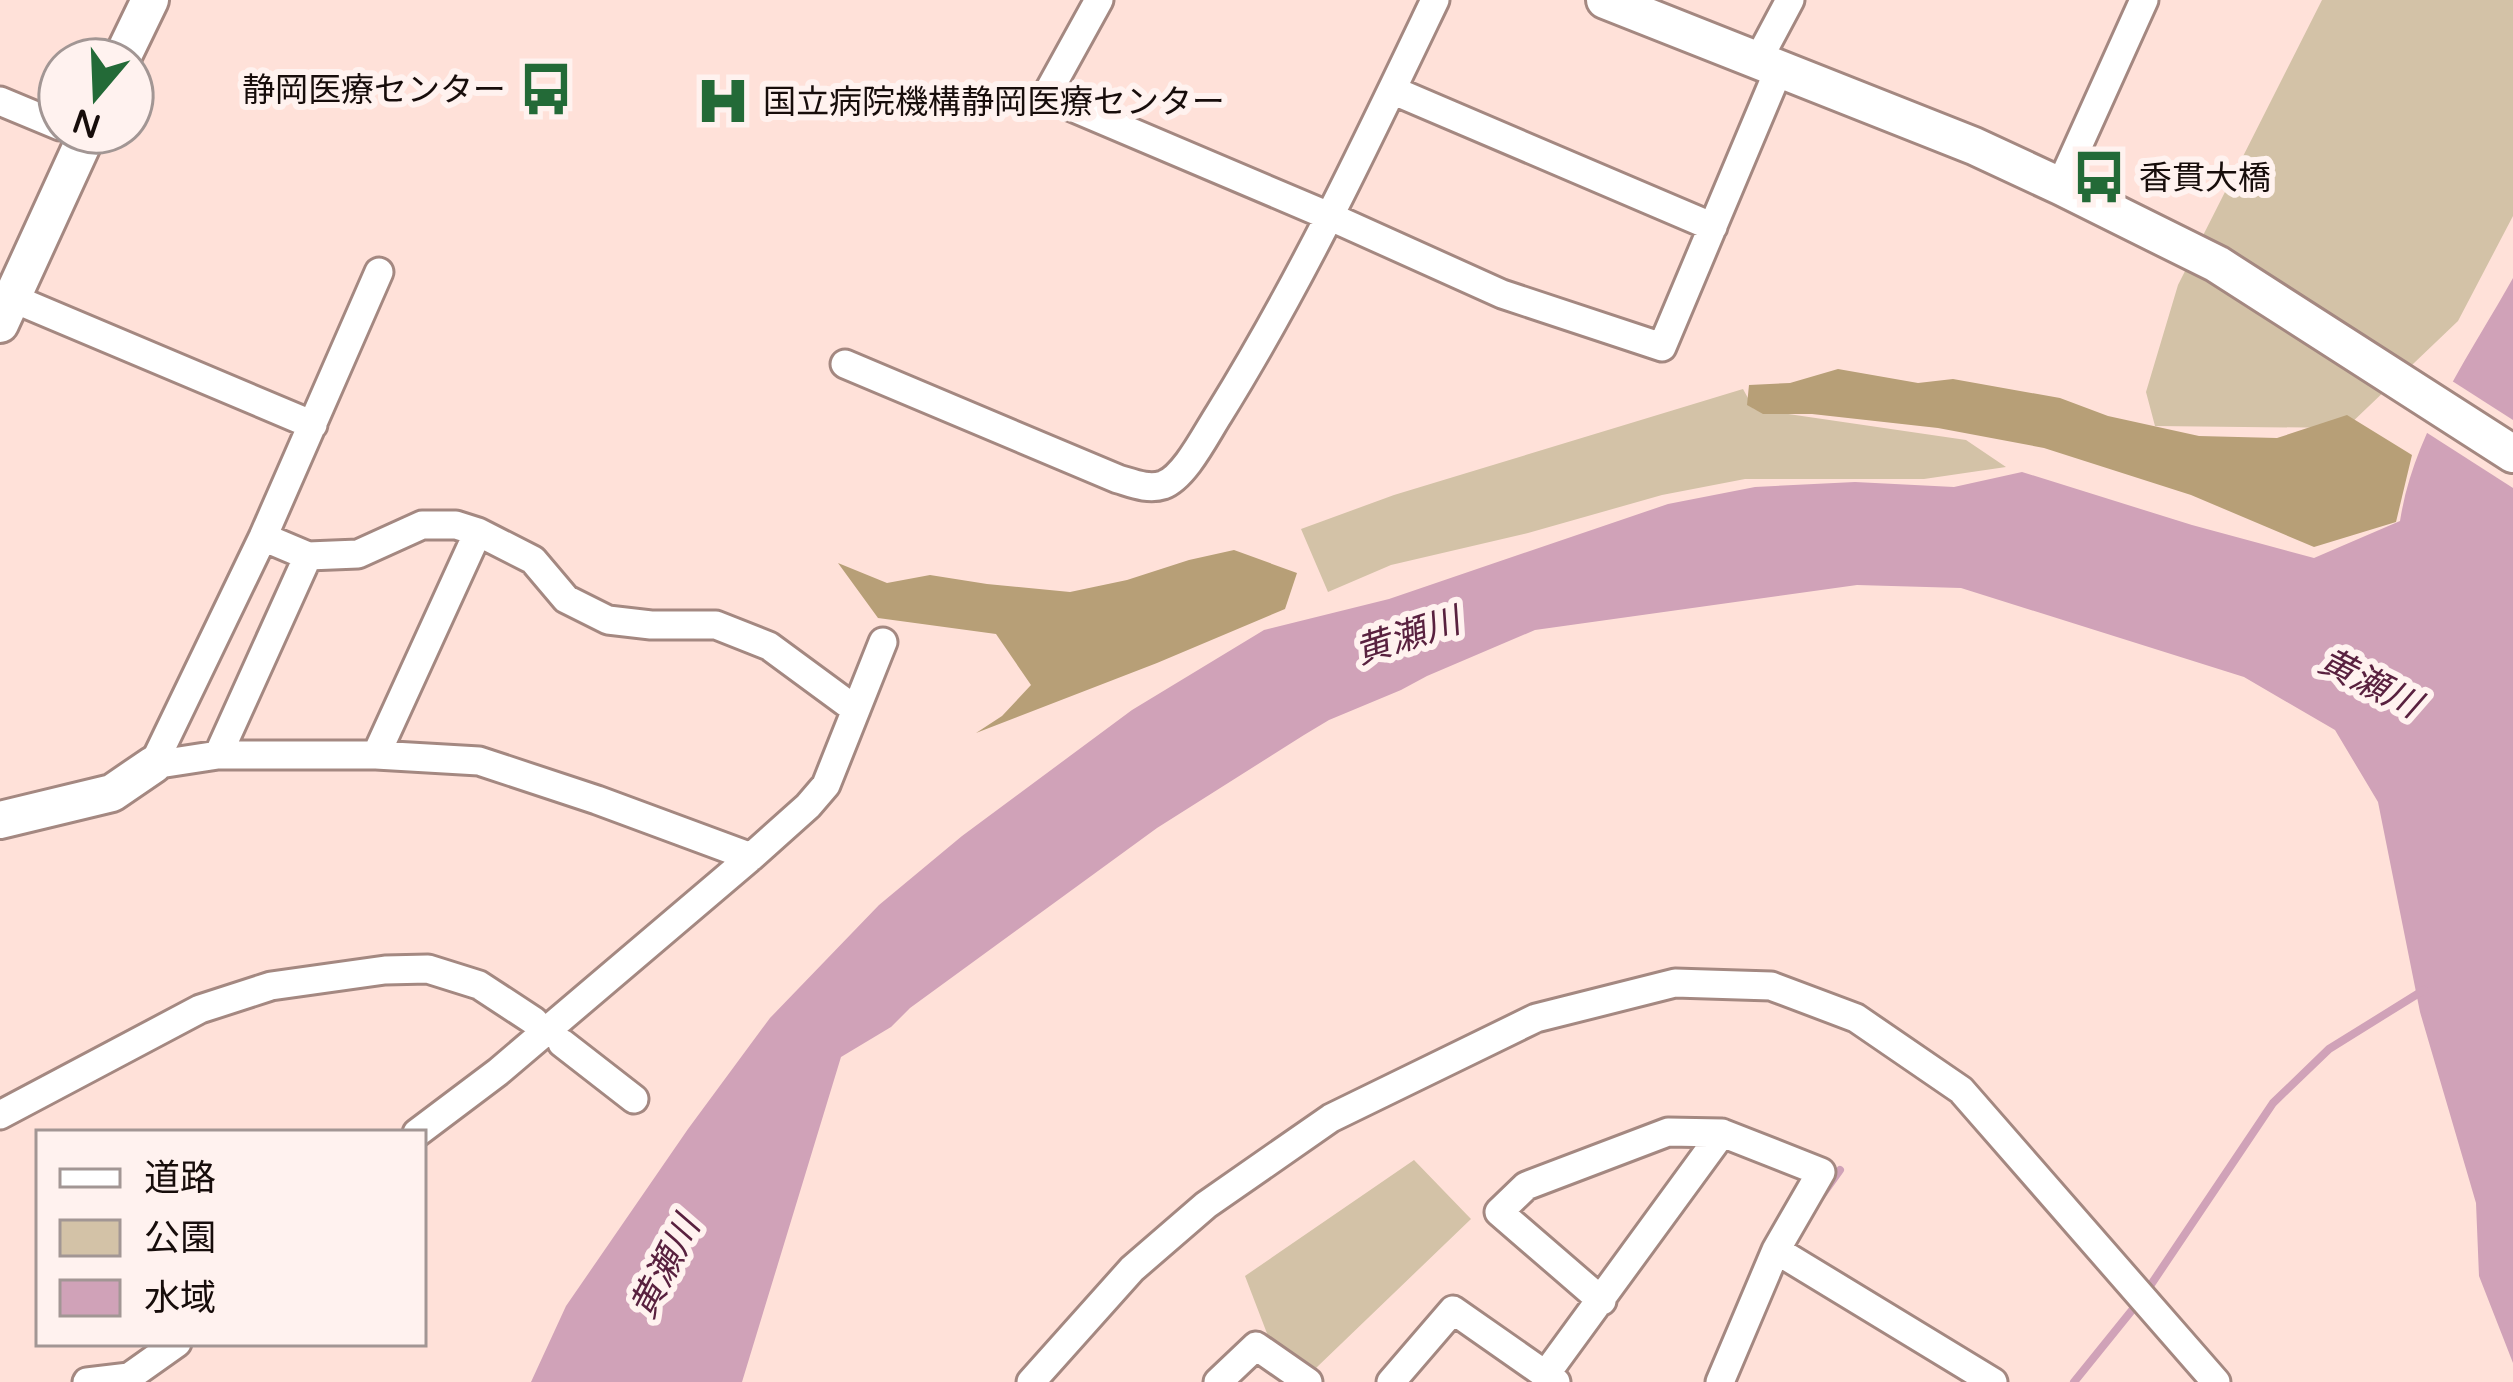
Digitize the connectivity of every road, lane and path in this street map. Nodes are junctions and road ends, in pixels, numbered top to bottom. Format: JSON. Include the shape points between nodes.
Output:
{"nodes":[{"id":1,"x":150,"y":0,"type":"edge"},
{"id":2,"x":1100,"y":0,"type":"edge"},
{"id":3,"x":1435,"y":0,"type":"edge"},
{"id":4,"x":1790,"y":0,"type":"edge"},
{"id":5,"x":2144,"y":0,"type":"edge"},
{"id":6,"x":1612,"y":1,"type":"edge"},
{"id":7,"x":133,"y":36,"type":"edge"},
{"id":8,"x":1768,"y":65,"type":"junction"},
{"id":9,"x":1392,"y":90,"type":"junction"},
{"id":10,"x":0,"y":100,"type":"edge"},
{"id":11,"x":36,"y":114,"type":"edge"},
{"id":12,"x":67,"y":156,"type":"edge"},
{"id":13,"x":2060,"y":186,"type":"junction"},
{"id":14,"x":1331,"y":217,"type":"junction"},
{"id":15,"x":1712,"y":226,"type":"junction"},
{"id":16,"x":379,"y":272,"type":"dead end"},
{"id":17,"x":6,"y":311,"type":"edge"},
{"id":18,"x":845,"y":364,"type":"dead end"},
{"id":19,"x":314,"y":424,"type":"junction"},
{"id":20,"x":2513,"y":454,"type":"edge"},
{"id":21,"x":478,"y":532,"type":"junction"},
{"id":22,"x":263,"y":537,"type":"junction"},
{"id":23,"x":308,"y":556,"type":"junction"},
{"id":24,"x":883,"y":643,"type":"dead end"},
{"id":25,"x":856,"y":710,"type":"junction"},
{"id":26,"x":218,"y":755,"type":"junction"},
{"id":27,"x":376,"y":755,"type":"junction"},
{"id":28,"x":153,"y":765,"type":"junction"},
{"id":29,"x":0,"y":820,"type":"edge"},
{"id":30,"x":751,"y":857,"type":"junction"},
{"id":31,"x":534,"y":1021,"type":"dead end"},
{"id":32,"x":562,"y":1043,"type":"dead end"},
{"id":33,"x":634,"y":1099,"type":"dead end"},
{"id":34,"x":0,"y":1114,"type":"edge"},
{"id":35,"x":421,"y":1130,"type":"edge"},
{"id":36,"x":1722,"y":1132,"type":"junction"},
{"id":37,"x":1776,"y":1250,"type":"junction"},
{"id":38,"x":1601,"y":1300,"type":"junction"},
{"id":39,"x":173,"y":1346,"type":"edge"},
{"id":40,"x":1551,"y":1378,"type":"edge"},
{"id":41,"x":87,"y":1382,"type":"edge"},
{"id":42,"x":1031,"y":1382,"type":"edge"},
{"id":43,"x":1218,"y":1382,"type":"edge"},
{"id":44,"x":1308,"y":1382,"type":"edge"},
{"id":45,"x":1391,"y":1382,"type":"edge"},
{"id":46,"x":1720,"y":1382,"type":"edge"},
{"id":47,"x":1993,"y":1382,"type":"edge"},
{"id":48,"x":2216,"y":1382,"type":"edge"}],
"edges":[{"from":1,"to":7,"type":"street"},
{"from":2,"to":14,"type":"street","via":[[1046,96]]},
{"from":3,"to":9,"type":"street"},
{"from":4,"to":8,"type":"street"},
{"from":5,"to":13,"type":"street"},
{"from":6,"to":8,"type":"street"},
{"from":8,"to":13,"type":"street"},
{"from":8,"to":15,"type":"street"},
{"from":9,"to":14,"type":"street"},
{"from":9,"to":15,"type":"street"},
{"from":10,"to":11,"type":"street"},
{"from":12,"to":17,"type":"street"},
{"from":13,"to":20,"type":"street","via":[[2217,264]]},
{"from":14,"to":15,"type":"street","via":[[1502,294],[1662,347]]},
{"from":14,"to":18,"type":"street","via":[[1250,364],[1164,485],[1118,479]]},
{"from":16,"to":19,"type":"street"},
{"from":17,"to":19,"type":"street"},
{"from":19,"to":22,"type":"street"},
{"from":21,"to":23,"type":"street","via":[[422,525],[358,554]]},
{"from":21,"to":25,"type":"street","via":[[533,560],[566,599],[608,620],[716,625],[769,646]]},
{"from":21,"to":27,"type":"street"},
{"from":22,"to":23,"type":"street"},
{"from":22,"to":28,"type":"street"},
{"from":23,"to":26,"type":"street"},
{"from":24,"to":25,"type":"street"},
{"from":25,"to":30,"type":"street","via":[[826,785]]},
{"from":26,"to":27,"type":"street"},
{"from":26,"to":28,"type":"street"},
{"from":27,"to":30,"type":"street","via":[[479,761]]},
{"from":28,"to":29,"type":"street","via":[[112,793]]},
{"from":30,"to":35,"type":"street"},
{"from":31,"to":34,"type":"street","via":[[479,985],[428,969],[271,986],[200,1009]]},
{"from":32,"to":33,"type":"street"},
{"from":36,"to":37,"type":"street","via":[[1821,1172]]},
{"from":36,"to":38,"type":"street"},
{"from":36,"to":38,"type":"street","via":[[1667,1132],[1526,1186],[1499,1212]]},
{"from":37,"to":46,"type":"street"},
{"from":37,"to":47,"type":"street"},
{"from":38,"to":40,"type":"street"},
{"from":39,"to":41,"type":"street","via":[[129,1377]]},
{"from":40,"to":45,"type":"street","via":[[1453,1310]]},
{"from":42,"to":48,"type":"street","via":[[1132,1269],[1206,1204],[1330,1118],[1536,1018],[1675,983],[1771,986],[1856,1018],[1961,1090]]},
{"from":43,"to":44,"type":"street","via":[[1256,1346]]}]}
